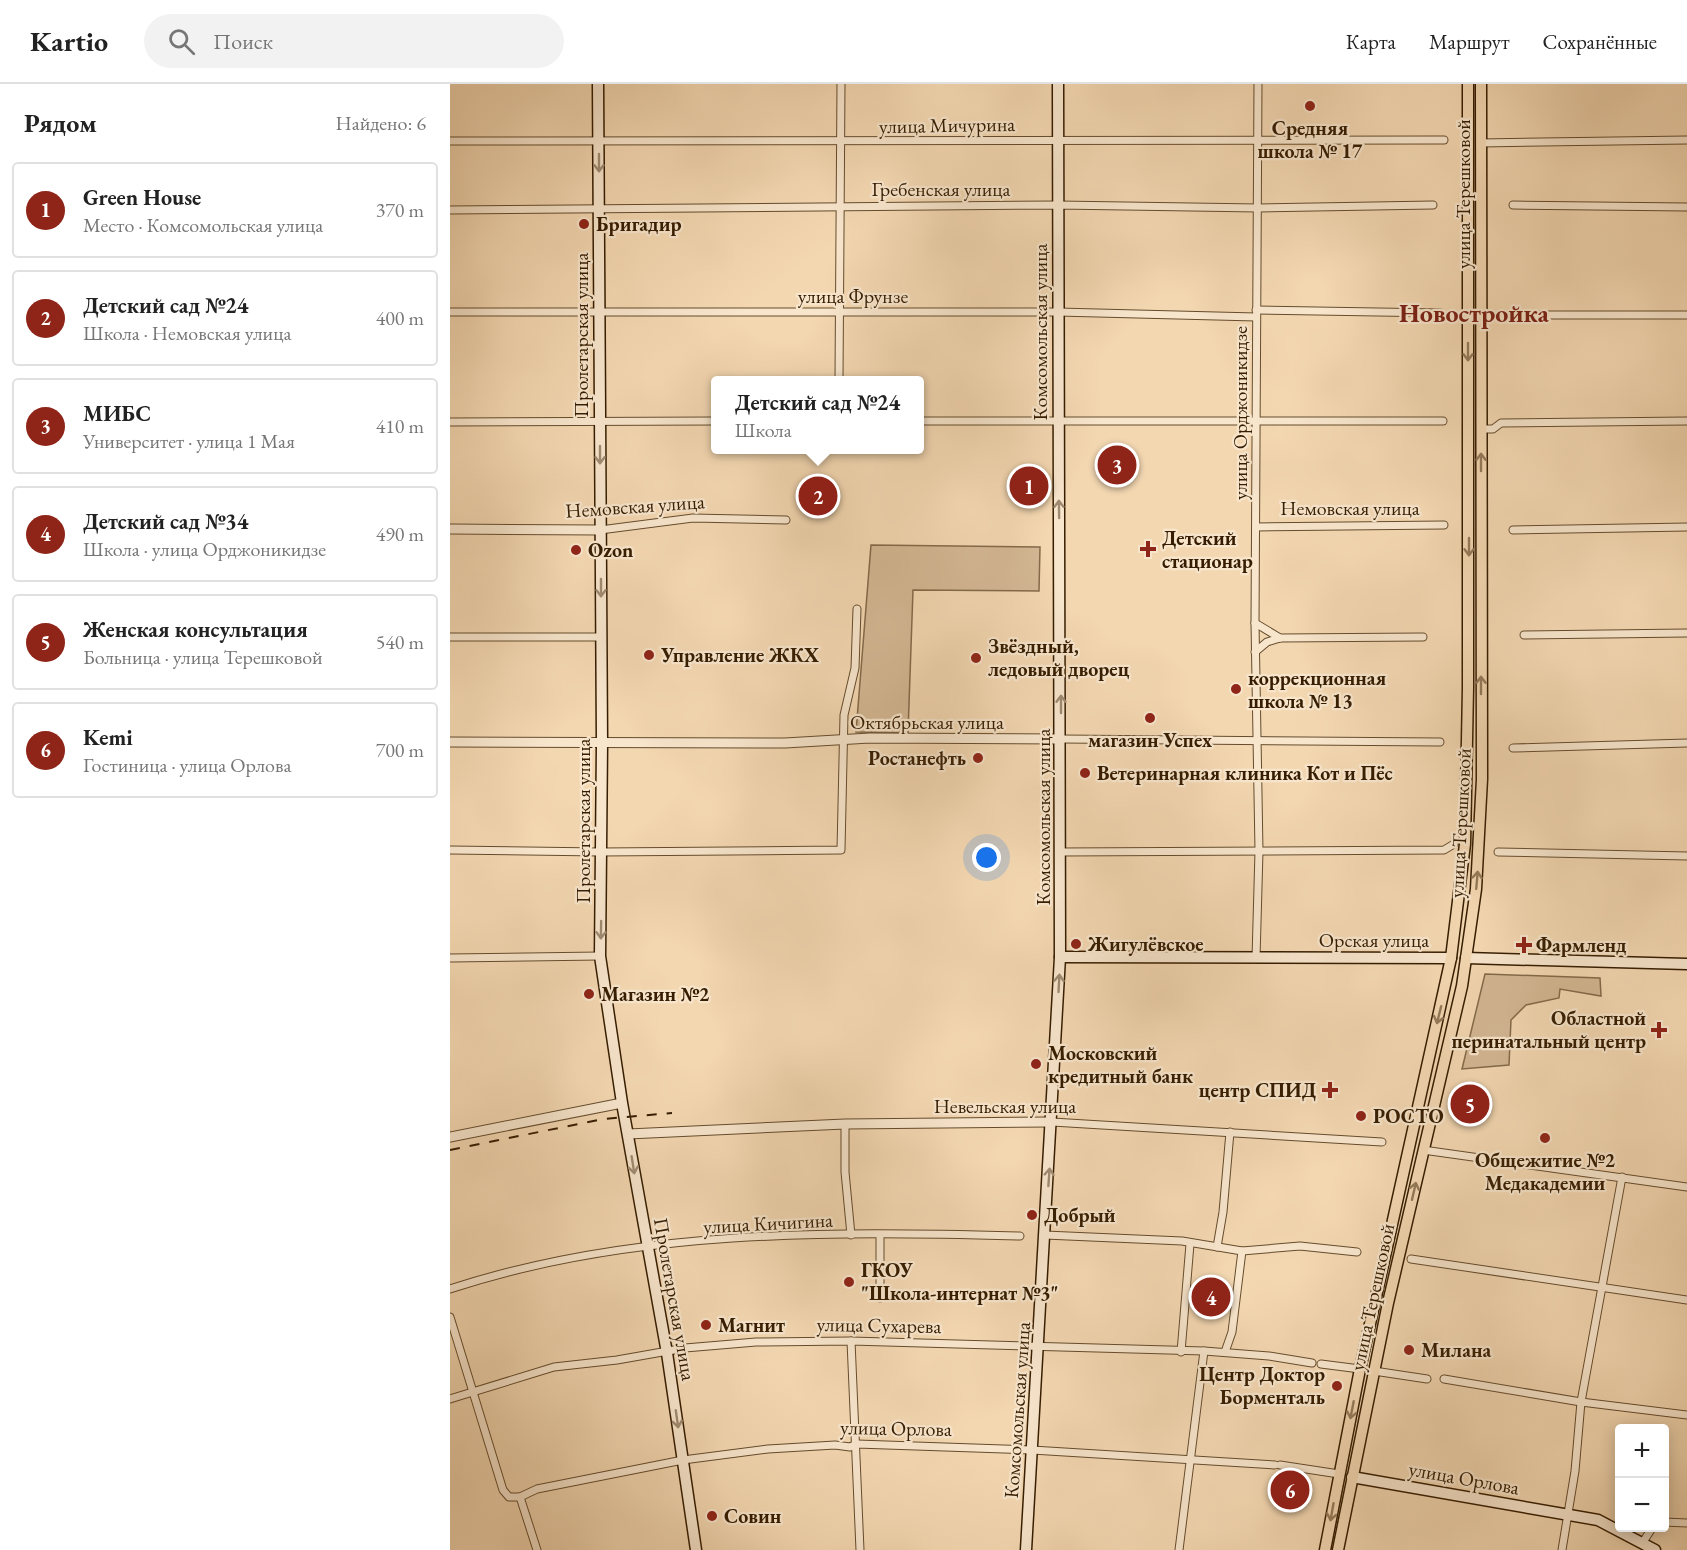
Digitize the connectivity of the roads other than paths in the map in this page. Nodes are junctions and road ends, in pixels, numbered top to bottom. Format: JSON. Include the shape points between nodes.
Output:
{"nodes":[{"id":1,"x":598,"y":84,"type":"edge"},
{"id":2,"x":841,"y":84,"type":"edge"},
{"id":3,"x":1058,"y":84,"type":"edge"},
{"id":4,"x":1258,"y":84,"type":"edge"},
{"id":5,"x":1468,"y":84,"type":"edge"},
{"id":6,"x":1481,"y":84,"type":"edge"},
{"id":7,"x":1058,"y":140,"type":"junction"},
{"id":8,"x":1444,"y":140,"type":"dead end"},
{"id":9,"x":1687,"y":140,"type":"edge"},
{"id":10,"x":450,"y":141,"type":"edge"},
{"id":11,"x":599,"y":142,"type":"junction"},
{"id":12,"x":841,"y":142,"type":"junction"},
{"id":13,"x":1258,"y":142,"type":"junction"},
{"id":14,"x":1481,"y":143,"type":"junction"},
{"id":15,"x":1058,"y":205,"type":"junction"},
{"id":16,"x":1432,"y":205,"type":"dead end"},
{"id":17,"x":1513,"y":205,"type":"dead end"},
{"id":18,"x":840,"y":206,"type":"junction"},
{"id":19,"x":1687,"y":207,"type":"edge"},
{"id":20,"x":1258,"y":208,"type":"junction"},
{"id":21,"x":599,"y":209,"type":"junction"},
{"id":22,"x":450,"y":210,"type":"edge"},
{"id":23,"x":450,"y":312,"type":"edge"},
{"id":24,"x":1058,"y":312,"type":"junction"},
{"id":25,"x":599,"y":313,"type":"junction"},
{"id":26,"x":839,"y":313,"type":"junction"},
{"id":27,"x":1256,"y":313,"type":"junction"},
{"id":28,"x":1440,"y":313,"type":"dead end"},
{"id":29,"x":1510,"y":315,"type":"dead end"},
{"id":30,"x":1687,"y":315,"type":"edge"},
{"id":31,"x":839,"y":376,"type":"edge"},
{"id":32,"x":600,"y":421,"type":"junction"},
{"id":33,"x":711,"y":421,"type":"edge"},
{"id":34,"x":924,"y":421,"type":"edge"},
{"id":35,"x":1058,"y":421,"type":"junction"},
{"id":36,"x":1443,"y":421,"type":"dead end"},
{"id":37,"x":1687,"y":421,"type":"edge"},
{"id":38,"x":450,"y":422,"type":"edge"},
{"id":39,"x":1257,"y":423,"type":"junction"},
{"id":40,"x":1481,"y":429,"type":"junction"},
{"id":41,"x":786,"y":519,"type":"dead end"},
{"id":42,"x":1444,"y":525,"type":"dead end"},
{"id":43,"x":1256,"y":526,"type":"junction"},
{"id":44,"x":1687,"y":527,"type":"edge"},
{"id":45,"x":450,"y":530,"type":"edge"},
{"id":46,"x":600,"y":530,"type":"junction"},
{"id":47,"x":1513,"y":530,"type":"dead end"},
{"id":48,"x":857,"y":609,"type":"dead end"},
{"id":49,"x":1255,"y":623,"type":"junction"},
{"id":50,"x":1687,"y":633,"type":"edge"},
{"id":51,"x":1524,"y":635,"type":"dead end"},
{"id":52,"x":601,"y":637,"type":"junction"},
{"id":53,"x":1423,"y":637,"type":"dead end"},
{"id":54,"x":450,"y":638,"type":"edge"},
{"id":55,"x":1280,"y":638,"type":"junction"},
{"id":56,"x":1255,"y":652,"type":"junction"},
{"id":57,"x":1061,"y":739,"type":"junction"},
{"id":58,"x":845,"y":740,"type":"junction"},
{"id":59,"x":450,"y":742,"type":"edge"},
{"id":60,"x":1256,"y":742,"type":"junction"},
{"id":61,"x":1440,"y":742,"type":"dead end"},
{"id":62,"x":602,"y":743,"type":"junction"},
{"id":63,"x":1687,"y":743,"type":"edge"},
{"id":64,"x":1513,"y":748,"type":"dead end"},
{"id":65,"x":1454,"y":844,"type":"dead end"},
{"id":66,"x":450,"y":850,"type":"edge"},
{"id":67,"x":1259,"y":851,"type":"junction"},
{"id":68,"x":601,"y":852,"type":"junction"},
{"id":69,"x":1061,"y":852,"type":"junction"},
{"id":70,"x":1498,"y":852,"type":"dead end"},
{"id":71,"x":1687,"y":856,"type":"edge"},
{"id":72,"x":600,"y":956,"type":"junction"},
{"id":73,"x":1060,"y":957,"type":"junction"},
{"id":74,"x":450,"y":958,"type":"edge"},
{"id":75,"x":1256,"y":958,"type":"junction"},
{"id":76,"x":1451,"y":958,"type":"junction"},
{"id":77,"x":1466,"y":958,"type":"junction"},
{"id":78,"x":1687,"y":964,"type":"edge"},
{"id":79,"x":622,"y":1103,"type":"junction"},
{"id":80,"x":1052,"y":1122,"type":"junction"},
{"id":81,"x":845,"y":1124,"type":"junction"},
{"id":82,"x":1230,"y":1132,"type":"junction"},
{"id":83,"x":628,"y":1134,"type":"junction"},
{"id":84,"x":450,"y":1137,"type":"edge"},
{"id":85,"x":1382,"y":1142,"type":"dead end"},
{"id":86,"x":1423,"y":1150,"type":"junction"},
{"id":87,"x":1622,"y":1177,"type":"junction"},
{"id":88,"x":1687,"y":1187,"type":"edge"},
{"id":89,"x":850,"y":1235,"type":"junction"},
{"id":90,"x":1045,"y":1235,"type":"junction"},
{"id":91,"x":880,"y":1236,"type":"junction"},
{"id":92,"x":1020,"y":1236,"type":"dead end"},
{"id":93,"x":1190,"y":1244,"type":"junction"},
{"id":94,"x":1217,"y":1247,"type":"junction"},
{"id":95,"x":647,"y":1248,"type":"junction"},
{"id":96,"x":1242,"y":1251,"type":"junction"},
{"id":97,"x":1357,"y":1252,"type":"dead end"},
{"id":98,"x":1411,"y":1259,"type":"dead end"},
{"id":99,"x":1604,"y":1287,"type":"junction"},
{"id":100,"x":450,"y":1289,"type":"edge"},
{"id":101,"x":880,"y":1298,"type":"dead end"},
{"id":102,"x":1687,"y":1300,"type":"edge"},
{"id":103,"x":450,"y":1317,"type":"edge"},
{"id":104,"x":851,"y":1341,"type":"junction"},
{"id":105,"x":1039,"y":1345,"type":"junction"},
{"id":106,"x":1204,"y":1351,"type":"junction"},
{"id":107,"x":1181,"y":1352,"type":"junction"},
{"id":108,"x":1225,"y":1352,"type":"junction"},
{"id":109,"x":667,"y":1353,"type":"junction"},
{"id":110,"x":1360,"y":1369,"type":"junction"},
{"id":111,"x":1374,"y":1371,"type":"junction"},
{"id":112,"x":1444,"y":1378,"type":"dead end"},
{"id":113,"x":1427,"y":1379,"type":"dead end"},
{"id":114,"x":473,"y":1392,"type":"junction"},
{"id":115,"x":450,"y":1399,"type":"edge"},
{"id":116,"x":1581,"y":1402,"type":"junction"},
{"id":117,"x":1687,"y":1415,"type":"edge"},
{"id":118,"x":857,"y":1444,"type":"junction"},
{"id":119,"x":1032,"y":1450,"type":"junction"},
{"id":120,"x":1190,"y":1459,"type":"junction"},
{"id":121,"x":683,"y":1460,"type":"junction"},
{"id":122,"x":1339,"y":1474,"type":"junction"},
{"id":123,"x":1352,"y":1477,"type":"junction"},
{"id":124,"x":520,"y":1497,"type":"junction"},
{"id":125,"x":1569,"y":1514,"type":"junction"},
{"id":126,"x":1669,"y":1522,"type":"edge"},
{"id":127,"x":1687,"y":1523,"type":"edge"},
{"id":128,"x":1649,"y":1532,"type":"edge"},
{"id":129,"x":1643,"y":1542,"type":"junction"},
{"id":130,"x":537,"y":1550,"type":"edge"},
{"id":131,"x":696,"y":1550,"type":"edge"},
{"id":132,"x":860,"y":1550,"type":"edge"},
{"id":133,"x":1026,"y":1550,"type":"edge"},
{"id":134,"x":1179,"y":1550,"type":"edge"},
{"id":135,"x":1325,"y":1550,"type":"edge"},
{"id":136,"x":1338,"y":1550,"type":"edge"},
{"id":137,"x":1563,"y":1550,"type":"edge"},
{"id":138,"x":1655,"y":1550,"type":"edge"}],
"edges":[{"from":1,"to":11,"type":"main road","name":"Пролетарская улица"},
{"from":2,"to":12,"type":"street"},
{"from":3,"to":7,"type":"main road","name":"Комсомольская улица"},
{"from":4,"to":13,"type":"street","name":"улица Орджоникидзе"},
{"from":5,"to":76,"type":"main road","name":"улица Терешковой","one_way":true,"via":[[1467,779],[1461,889]]},
{"from":6,"to":14,"type":"main road","name":"улица Терешковой"},
{"from":7,"to":12,"type":"street","name":"улица Мичурина"},
{"from":7,"to":13,"type":"street","name":"улица Мичурина"},
{"from":7,"to":15,"type":"main road","name":"Комсомольская улица"},
{"from":8,"to":13,"type":"street","name":"улица Мичурина"},
{"from":9,"to":14,"type":"street"},
{"from":10,"to":11,"type":"street","name":"улица Мичурина"},
{"from":11,"to":12,"type":"street","name":"улица Мичурина"},
{"from":11,"to":21,"type":"main road","name":"Пролетарская улица","one_way":true},
{"from":12,"to":18,"type":"street"},
{"from":13,"to":20,"type":"street","name":"улица Орджоникидзе"},
{"from":14,"to":40,"type":"main road","name":"улица Терешковой"},
{"from":15,"to":18,"type":"street","name":"Гребенская улица"},
{"from":15,"to":20,"type":"street","name":"Гребенская улица"},
{"from":15,"to":24,"type":"main road","name":"Комсомольская улица"},
{"from":16,"to":20,"type":"street","name":"Гребенская улица"},
{"from":17,"to":19,"type":"street"},
{"from":18,"to":21,"type":"street","name":"Гребенская улица"},
{"from":18,"to":26,"type":"street"},
{"from":20,"to":27,"type":"street","name":"улица Орджоникидзе"},
{"from":21,"to":22,"type":"street","name":"Гребенская улица"},
{"from":21,"to":25,"type":"main road","name":"Пролетарская улица"},
{"from":23,"to":25,"type":"street","name":"улица Фрунзе"},
{"from":24,"to":26,"type":"street","name":"улица Фрунзе"},
{"from":24,"to":27,"type":"street","name":"улица Фрунзе"},
{"from":24,"to":35,"type":"main road","name":"Комсомольская улица"},
{"from":25,"to":26,"type":"street","name":"улица Фрунзе"},
{"from":25,"to":32,"type":"main road","name":"Пролетарская улица"},
{"from":26,"to":31,"type":"street"},
{"from":27,"to":28,"type":"street","name":"улица Фрунзе"},
{"from":27,"to":39,"type":"street","name":"улица Орджоникидзе"},
{"from":29,"to":30,"type":"street"},
{"from":32,"to":33,"type":"street"},
{"from":32,"to":38,"type":"street"},
{"from":32,"to":46,"type":"main road","name":"Пролетарская улица","one_way":true},
{"from":34,"to":35,"type":"street"},
{"from":35,"to":39,"type":"street"},
{"from":57,"to":35,"type":"main road","name":"Комсомольская улица","one_way":true},
{"from":36,"to":39,"type":"street"},
{"from":37,"to":40,"type":"street","via":[[1501,423],[1493,429]]},
{"from":39,"to":43,"type":"street","name":"улица Орджоникидзе"},
{"from":77,"to":40,"type":"main road","name":"улица Терешковой","one_way":true,"via":[[1477,877],[1482,779]]},
{"from":41,"to":46,"type":"street","name":"Немовская улица","via":[[693,518]]},
{"from":42,"to":43,"type":"street","name":"Немовская улица"},
{"from":43,"to":49,"type":"street","name":"улица Орджоникидзе"},
{"from":44,"to":47,"type":"street"},
{"from":45,"to":46,"type":"street","name":"Немовская улица"},
{"from":46,"to":52,"type":"main road","name":"Пролетарская улица","one_way":true},
{"from":48,"to":58,"type":"street","via":[[855,668],[844,715]]},
{"from":49,"to":55,"type":"street"},
{"from":49,"to":56,"type":"street","name":"улица Орджоникидзе"},
{"from":50,"to":51,"type":"street"},
{"from":52,"to":54,"type":"street"},
{"from":52,"to":62,"type":"main road","name":"Пролетарская улица"},
{"from":53,"to":55,"type":"street"},
{"from":55,"to":56,"type":"street"},
{"from":56,"to":60,"type":"street","name":"улица Орджоникидзе"},
{"from":57,"to":58,"type":"street","name":"Октябрьская улица"},
{"from":57,"to":60,"type":"street","name":"Октябрьская улица"},
{"from":57,"to":69,"type":"main road","name":"Комсомольская улица"},
{"from":58,"to":62,"type":"street","name":"Октябрьская улица"},
{"from":58,"to":68,"type":"street","via":[[842,850]]},
{"from":59,"to":62,"type":"street","name":"Октябрьская улица"},
{"from":60,"to":61,"type":"street","name":"Октябрьская улица"},
{"from":60,"to":67,"type":"street","name":"улица Орджоникидзе"},
{"from":62,"to":68,"type":"main road","name":"Пролетарская улица"},
{"from":63,"to":64,"type":"street"},
{"from":65,"to":67,"type":"street","via":[[1444,850]]},
{"from":66,"to":68,"type":"street"},
{"from":67,"to":69,"type":"street"},
{"from":67,"to":75,"type":"street","name":"улица Орджоникидзе"},
{"from":68,"to":72,"type":"main road","name":"Пролетарская улица","one_way":true},
{"from":69,"to":73,"type":"main road","name":"Комсомольская улица"},
{"from":70,"to":71,"type":"street"},
{"from":72,"to":74,"type":"street"},
{"from":72,"to":79,"type":"main road","name":"Пролетарская улица"},
{"from":73,"to":75,"type":"main road","name":"Орская улица"},
{"from":80,"to":73,"type":"main road","name":"Комсомольская улица","one_way":true},
{"from":75,"to":76,"type":"main road","name":"Орская улица"},
{"from":76,"to":77,"type":"main road","name":"Орская улица"},
{"from":76,"to":110,"type":"main road","name":"улица Терешковой","one_way":true},
{"from":77,"to":78,"type":"main road","name":"Орская улица"},
{"from":77,"to":86,"type":"main road","name":"улица Терешковой"},
{"from":79,"to":83,"type":"main road","name":"Пролетарская улица"},
{"from":79,"to":84,"type":"street"},
{"from":80,"to":81,"type":"street","name":"Невельская улица"},
{"from":80,"to":82,"type":"street","name":"Невельская улица"},
{"from":90,"to":80,"type":"main road","name":"Комсомольская улица","one_way":true},
{"from":81,"to":83,"type":"street","name":"Невельская улица"},
{"from":81,"to":89,"type":"street"},
{"from":82,"to":85,"type":"street","name":"Невельская улица"},
{"from":82,"to":94,"type":"street"},
{"from":83,"to":95,"type":"main road","name":"Пролетарская улица","one_way":true},
{"from":86,"to":87,"type":"street"},
{"from":111,"to":86,"type":"main road","name":"улица Терешковой","one_way":true},
{"from":87,"to":88,"type":"street"},
{"from":87,"to":99,"type":"street"},
{"from":89,"to":91,"type":"street","name":"улица Кичигина"},
{"from":89,"to":95,"type":"street","name":"улица Кичигина"},
{"from":90,"to":93,"type":"street","via":[[1174,1240]]},
{"from":90,"to":105,"type":"main road","name":"Комсомольская улица"},
{"from":91,"to":92,"type":"street","name":"улица Кичигина","via":[[918,1232]]},
{"from":91,"to":101,"type":"street"},
{"from":93,"to":94,"type":"street"},
{"from":93,"to":107,"type":"street"},
{"from":94,"to":96,"type":"street"},
{"from":95,"to":100,"type":"street","name":"улица Кичигина","via":[[554,1260]]},
{"from":95,"to":109,"type":"main road","name":"Пролетарская улица"},
{"from":96,"to":97,"type":"street","via":[[1300,1246]]},
{"from":96,"to":108,"type":"street","via":[[1232,1332]]},
{"from":98,"to":99,"type":"street"},
{"from":99,"to":102,"type":"street"},
{"from":99,"to":116,"type":"street"},
{"from":103,"to":114,"type":"street"},
{"from":104,"to":105,"type":"street","name":"улица Сухарева"},
{"from":104,"to":109,"type":"street","name":"улица Сухарева","via":[[756,1342]]},
{"from":104,"to":118,"type":"street"},
{"from":105,"to":107,"type":"street","name":"улица Сухарева"},
{"from":105,"to":119,"type":"main road","name":"Комсомольская улица"},
{"from":106,"to":107,"type":"street","name":"улица Сухарева"},
{"from":106,"to":108,"type":"street","name":"улица Сухарева"},
{"from":106,"to":120,"type":"street"},
{"from":108,"to":110,"type":"street","name":"улица Сухарева"},
{"from":109,"to":114,"type":"street","name":"улица Сухарева","via":[[543,1370]]},
{"from":109,"to":121,"type":"main road","name":"Пролетарская улица","one_way":true},
{"from":110,"to":122,"type":"main road","name":"улица Терешковой","one_way":true},
{"from":111,"to":113,"type":"street"},
{"from":111,"to":123,"type":"main road","name":"улица Терешковой"},
{"from":112,"to":116,"type":"street"},
{"from":114,"to":115,"type":"street","name":"улица Сухарева"},
{"from":114,"to":124,"type":"street","via":[[502,1490],[508,1497]]},
{"from":116,"to":117,"type":"street"},
{"from":116,"to":125,"type":"street"},
{"from":118,"to":119,"type":"street","name":"улица Орлова"},
{"from":118,"to":121,"type":"street","name":"улица Орлова","via":[[768,1449]]},
{"from":118,"to":132,"type":"street"},
{"from":119,"to":120,"type":"street","name":"улица Орлова"},
{"from":119,"to":133,"type":"main road","name":"Комсомольская улица"},
{"from":120,"to":122,"type":"street","name":"улица Орлова"},
{"from":120,"to":134,"type":"street"},
{"from":121,"to":124,"type":"street","name":"улица Орлова","via":[[537,1489]]},
{"from":121,"to":131,"type":"main road","name":"Пролетарская улица"},
{"from":122,"to":135,"type":"main road","name":"улица Терешковой","one_way":true},
{"from":123,"to":125,"type":"main road","name":"улица Орлова"},
{"from":123,"to":136,"type":"main road","name":"улица Терешковой"},
{"from":124,"to":130,"type":"street"},
{"from":125,"to":129,"type":"main road","name":"улица Орлова","via":[[1604,1522]]},
{"from":125,"to":137,"type":"street"},
{"from":126,"to":127,"type":"street"},
{"from":128,"to":129,"type":"street"},
{"from":129,"to":138,"type":"main road","name":"улица Орлова"}]}
